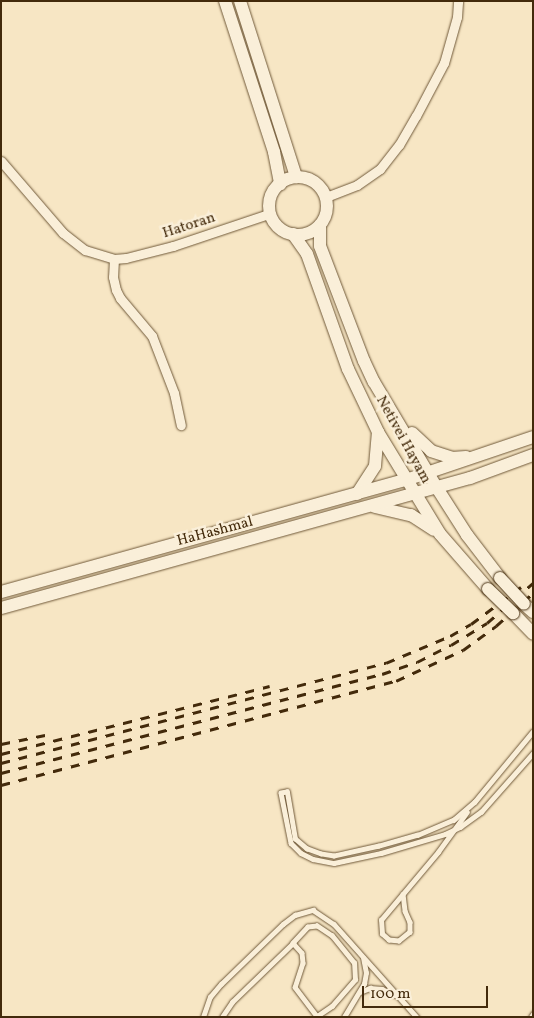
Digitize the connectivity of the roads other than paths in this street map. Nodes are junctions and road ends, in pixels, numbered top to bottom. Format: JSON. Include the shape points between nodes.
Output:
{"nodes":[{"id":1,"x":225,"y":1,"type":"edge"},
{"id":2,"x":240,"y":1,"type":"edge"},
{"id":3,"x":458,"y":1,"type":"edge"},
{"id":4,"x":1,"y":161,"type":"edge"},
{"id":5,"x":296,"y":177,"type":"junction"},
{"id":6,"x":280,"y":184,"type":"junction"},
{"id":7,"x":326,"y":197,"type":"junction"},
{"id":8,"x":271,"y":213,"type":"junction"},
{"id":9,"x":320,"y":225,"type":"junction"},
{"id":10,"x":293,"y":234,"type":"junction"},
{"id":11,"x":114,"y":258,"type":"junction"},
{"id":12,"x":392,"y":410,"type":"junction"},
{"id":13,"x":181,"y":425,"type":"dead end"},
{"id":14,"x":378,"y":432,"type":"junction"},
{"id":15,"x":533,"y":437,"type":"edge"},
{"id":16,"x":486,"y":455,"type":"junction"},
{"id":17,"x":533,"y":455,"type":"edge"},
{"id":18,"x":429,"y":473,"type":"junction"},
{"id":19,"x":406,"y":480,"type":"junction"},
{"id":20,"x":437,"y":488,"type":"junction"},
{"id":21,"x":357,"y":494,"type":"junction"},
{"id":22,"x":415,"y":494,"type":"junction"},
{"id":23,"x":370,"y":506,"type":"junction"},
{"id":24,"x":440,"y":534,"type":"junction"},
{"id":25,"x":1,"y":592,"type":"edge"},
{"id":26,"x":1,"y":608,"type":"edge"},
{"id":27,"x":528,"y":608,"type":"edge"},
{"id":28,"x":533,"y":634,"type":"edge"},
{"id":29,"x":533,"y":732,"type":"edge"},
{"id":30,"x":533,"y":753,"type":"edge"},
{"id":31,"x":475,"y":802,"type":"junction"},
{"id":32,"x":454,"y":830,"type":"junction"},
{"id":33,"x":404,"y":894,"type":"junction"},
{"id":34,"x":294,"y":943,"type":"junction"},
{"id":35,"x":362,"y":954,"type":"junction"},
{"id":36,"x":360,"y":992,"type":"junction"},
{"id":37,"x":398,"y":997,"type":"junction"},
{"id":38,"x":317,"y":1016,"type":"edge"},
{"id":39,"x":202,"y":1017,"type":"edge"},
{"id":40,"x":222,"y":1017,"type":"edge"},
{"id":41,"x":344,"y":1017,"type":"edge"},
{"id":42,"x":417,"y":1017,"type":"edge"}],
"edges":[{"from":1,"to":6,"type":"street","via":[[274,152]]},
{"from":2,"to":5,"type":"street"},
{"from":3,"to":7,"type":"street","via":[[444,63],[399,144],[380,168],[357,185]]},
{"from":4,"to":11,"type":"street","via":[[69,238],[85,250]]},
{"from":5,"to":6,"type":"street"},
{"from":5,"to":7,"type":"street","via":[[311,180]]},
{"from":6,"to":8,"type":"street","via":[[271,197]]},
{"from":7,"to":9,"type":"street","via":[[326,212]]},
{"from":8,"to":10,"type":"street","via":[[278,226]]},
{"from":8,"to":11,"type":"street","name":"Hatoran","via":[[173,246]]},
{"from":9,"to":10,"type":"street","via":[[307,233]]},
{"from":9,"to":12,"type":"street","name":"Netivei Hayam","via":[[320,246],[335,288],[364,361]]},
{"from":10,"to":14,"type":"street","name":"Netivei Hayam","via":[[307,254],[348,369]]},
{"from":11,"to":13,"type":"street","via":[[116,290],[152,336],[174,393]]},
{"from":12,"to":16,"type":"street","via":[[431,451],[452,458]]},
{"from":12,"to":18,"type":"street","name":"Netivei Hayam"},
{"from":14,"to":19,"type":"street","name":"Netivei Hayam"},
{"from":14,"to":21,"type":"street","via":[[375,466]]},
{"from":15,"to":16,"type":"street"},
{"from":16,"to":18,"type":"street","name":"HaHashmal"},
{"from":17,"to":20,"type":"street","name":"HaHashmal"},
{"from":18,"to":19,"type":"street","name":"HaHashmal"},
{"from":18,"to":20,"type":"street","name":"Netivei Hayam"},
{"from":19,"to":21,"type":"street","name":"HaHashmal"},
{"from":19,"to":22,"type":"street","name":"Netivei Hayam"},
{"from":20,"to":22,"type":"street","name":"HaHashmal"},
{"from":20,"to":27,"type":"street","name":"Netivei Hayam","bridge":true,"via":[[467,535]]},
{"from":21,"to":25,"type":"street","name":"HaHashmal"},
{"from":22,"to":23,"type":"street","name":"HaHashmal"},
{"from":22,"to":24,"type":"street","name":"Netivei Hayam"},
{"from":23,"to":24,"type":"street","via":[[411,515]]},
{"from":23,"to":26,"type":"street","name":"HaHashmal"},
{"from":24,"to":28,"type":"street","name":"Netivei Hayam","bridge":true},
{"from":29,"to":31,"type":"lane"},
{"from":30,"to":32,"type":"lane","via":[[481,812]]},
{"from":31,"to":32,"type":"lane"},
{"from":31,"to":32,"type":"lane","via":[[441,827],[334,856],[314,852],[295,839],[287,792],[280,793],[291,843],[306,857],[320,862],[334,863],[381,853]]},
{"from":32,"to":33,"type":"lane"},
{"from":33,"to":33,"type":"lane","via":[[381,920],[382,934],[389,940],[399,941],[410,932]]},
{"from":34,"to":38,"type":"lane","via":[[302,953],[303,964],[295,987]]},
{"from":34,"to":38,"type":"lane","via":[[308,927],[317,926],[332,936],[354,963],[355,980],[332,1006]]},
{"from":34,"to":40,"type":"lane","via":[[232,1002]]},
{"from":35,"to":36,"type":"lane","via":[[366,972]]},
{"from":35,"to":37,"type":"lane"},
{"from":35,"to":39,"type":"lane","via":[[327,918],[313,910],[300,913],[282,924],[221,984],[210,997]]},
{"from":36,"to":37,"type":"lane","via":[[370,988],[382,989]]},
{"from":36,"to":41,"type":"lane"},
{"from":37,"to":42,"type":"lane"}]}
